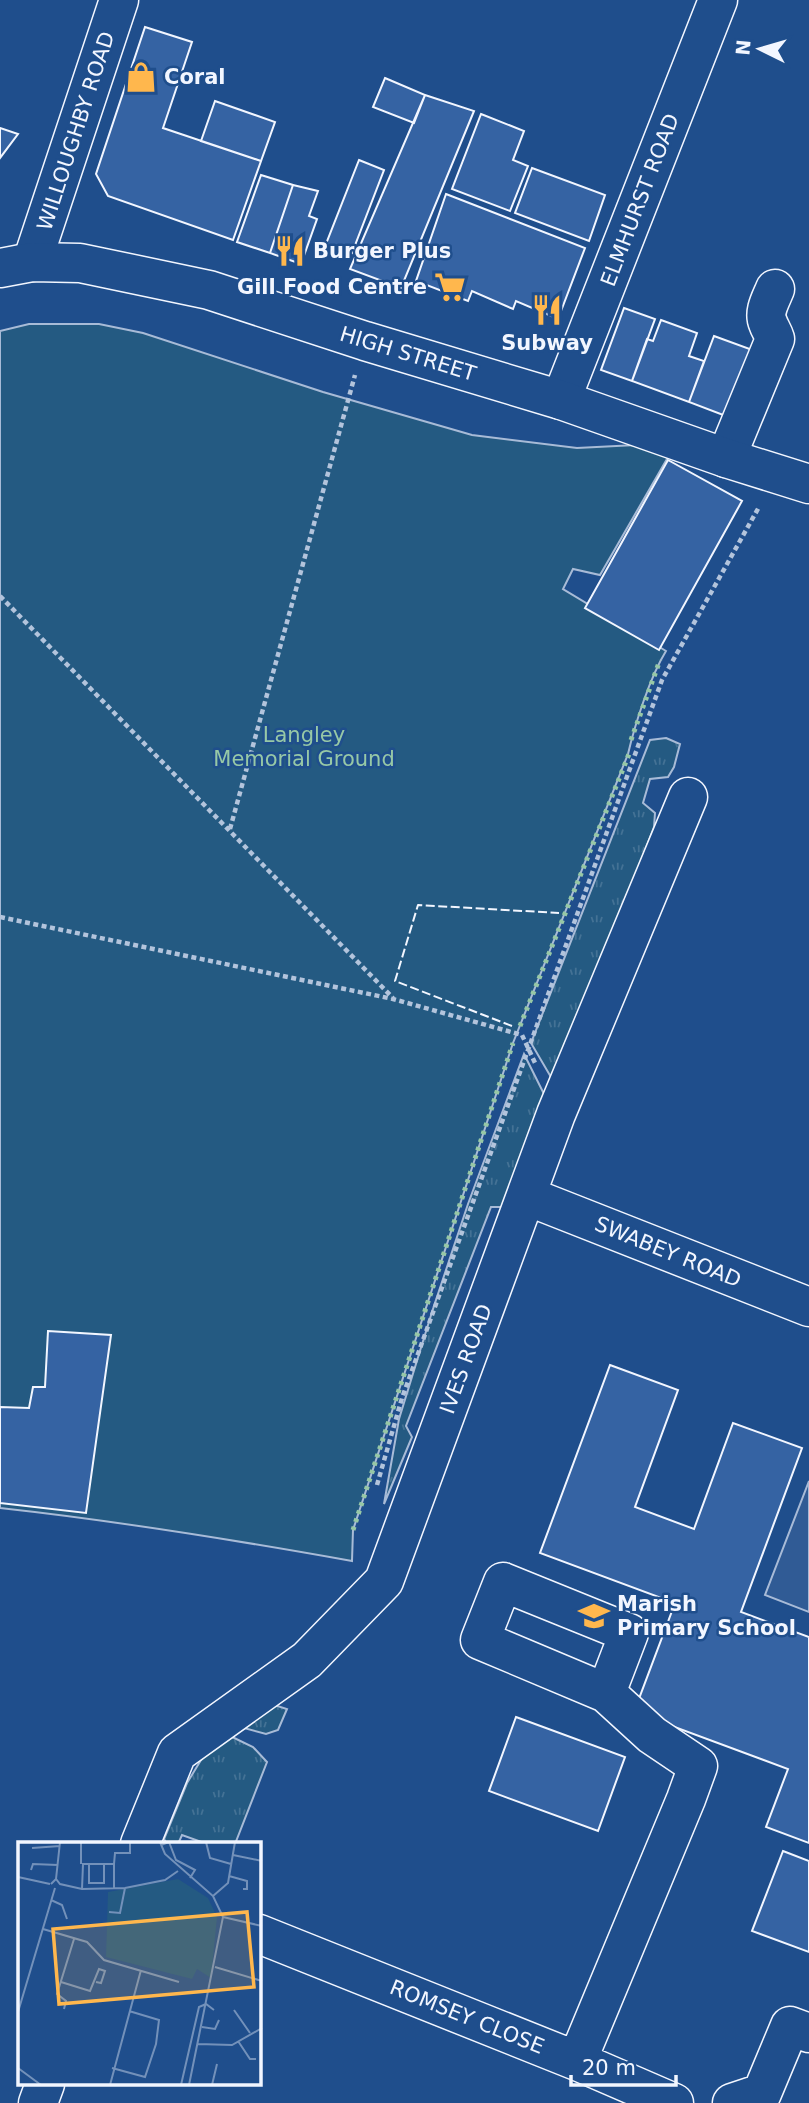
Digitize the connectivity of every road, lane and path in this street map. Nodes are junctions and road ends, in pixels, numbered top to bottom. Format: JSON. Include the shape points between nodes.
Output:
{"nodes":[{"id":1,"x":119,"y":0,"type":"edge"},
{"id":2,"x":718,"y":0,"type":"edge"},
{"id":3,"x":16,"y":265,"type":"edge"},
{"id":4,"x":775,"y":289,"type":"dead end"},
{"id":5,"x":365,"y":341,"type":"junction"},
{"id":6,"x":561,"y":400,"type":"junction"},
{"id":7,"x":726,"y":458,"type":"junction"},
{"id":8,"x":793,"y":479,"type":"edge"},
{"id":9,"x":0,"y":596,"type":"edge"},
{"id":10,"x":675,"y":808,"type":"dead end"},
{"id":11,"x":230,"y":830,"type":"junction"},
{"id":12,"x":0,"y":917,"type":"edge"},
{"id":13,"x":393,"y":999,"type":"junction"},
{"id":14,"x":528,"y":1046,"type":"junction"},
{"id":15,"x":556,"y":1114,"type":"junction"},
{"id":16,"x":527,"y":1196,"type":"junction"},
{"id":17,"x":809,"y":1307,"type":"edge"},
{"id":18,"x":376,"y":1487,"type":"dead end"},
{"id":19,"x":606,"y":1693,"type":"dead end"},
{"id":20,"x":141,"y":1842,"type":"edge"},
{"id":21,"x":261,"y":1935,"type":"edge"},
{"id":22,"x":809,"y":2033,"type":"edge"},
{"id":23,"x":577,"y":2061,"type":"junction"},
{"id":24,"x":44,"y":2086,"type":"edge"},
{"id":25,"x":38,"y":2103,"type":"edge"},
{"id":26,"x":674,"y":2103,"type":"edge"},
{"id":27,"x":732,"y":2103,"type":"edge"}],
"edges":[{"from":1,"to":3,"type":"street","name":"WILLOUGHBY ROAD"},
{"from":2,"to":6,"type":"street","name":"ELMHURST ROAD"},
{"from":3,"to":5,"type":"street","name":"HIGH STREET","via":[[80,263],[209,290]]},
{"from":4,"to":7,"type":"street","via":[[766,321],[775,340]]},
{"from":5,"to":6,"type":"street","name":"HIGH STREET"},
{"from":5,"to":11,"type":"path"},
{"from":6,"to":7,"type":"street","name":"HIGH STREET"},
{"from":7,"to":8,"type":"street","name":"HIGH STREET"},
{"from":8,"to":14,"type":"path","via":[[662,680]]},
{"from":9,"to":11,"type":"path"},
{"from":10,"to":15,"type":"street","name":"IVES ROAD"},
{"from":11,"to":13,"type":"path"},
{"from":12,"to":13,"type":"path"},
{"from":13,"to":14,"type":"path","via":[[523,1035]]},
{"from":14,"to":15,"type":"path"},
{"from":14,"to":18,"type":"path","via":[[402,1398]]},
{"from":15,"to":16,"type":"street","name":"IVES ROAD"},
{"from":16,"to":17,"type":"street","name":"SWABEY ROAD"},
{"from":16,"to":20,"type":"street","name":"IVES ROAD","via":[[384,1581],[307,1660],[177,1753]]},
{"from":19,"to":23,"type":"street","via":[[652,1735],[698,1766]]},
{"from":21,"to":23,"type":"street","name":"ROMSEY CLOSE"},
{"from":22,"to":27,"type":"street","via":[[790,2026],[762,2093]]},
{"from":23,"to":26,"type":"street","name":"ROMSEY CLOSE"},
{"from":24,"to":25,"type":"street"}]}
